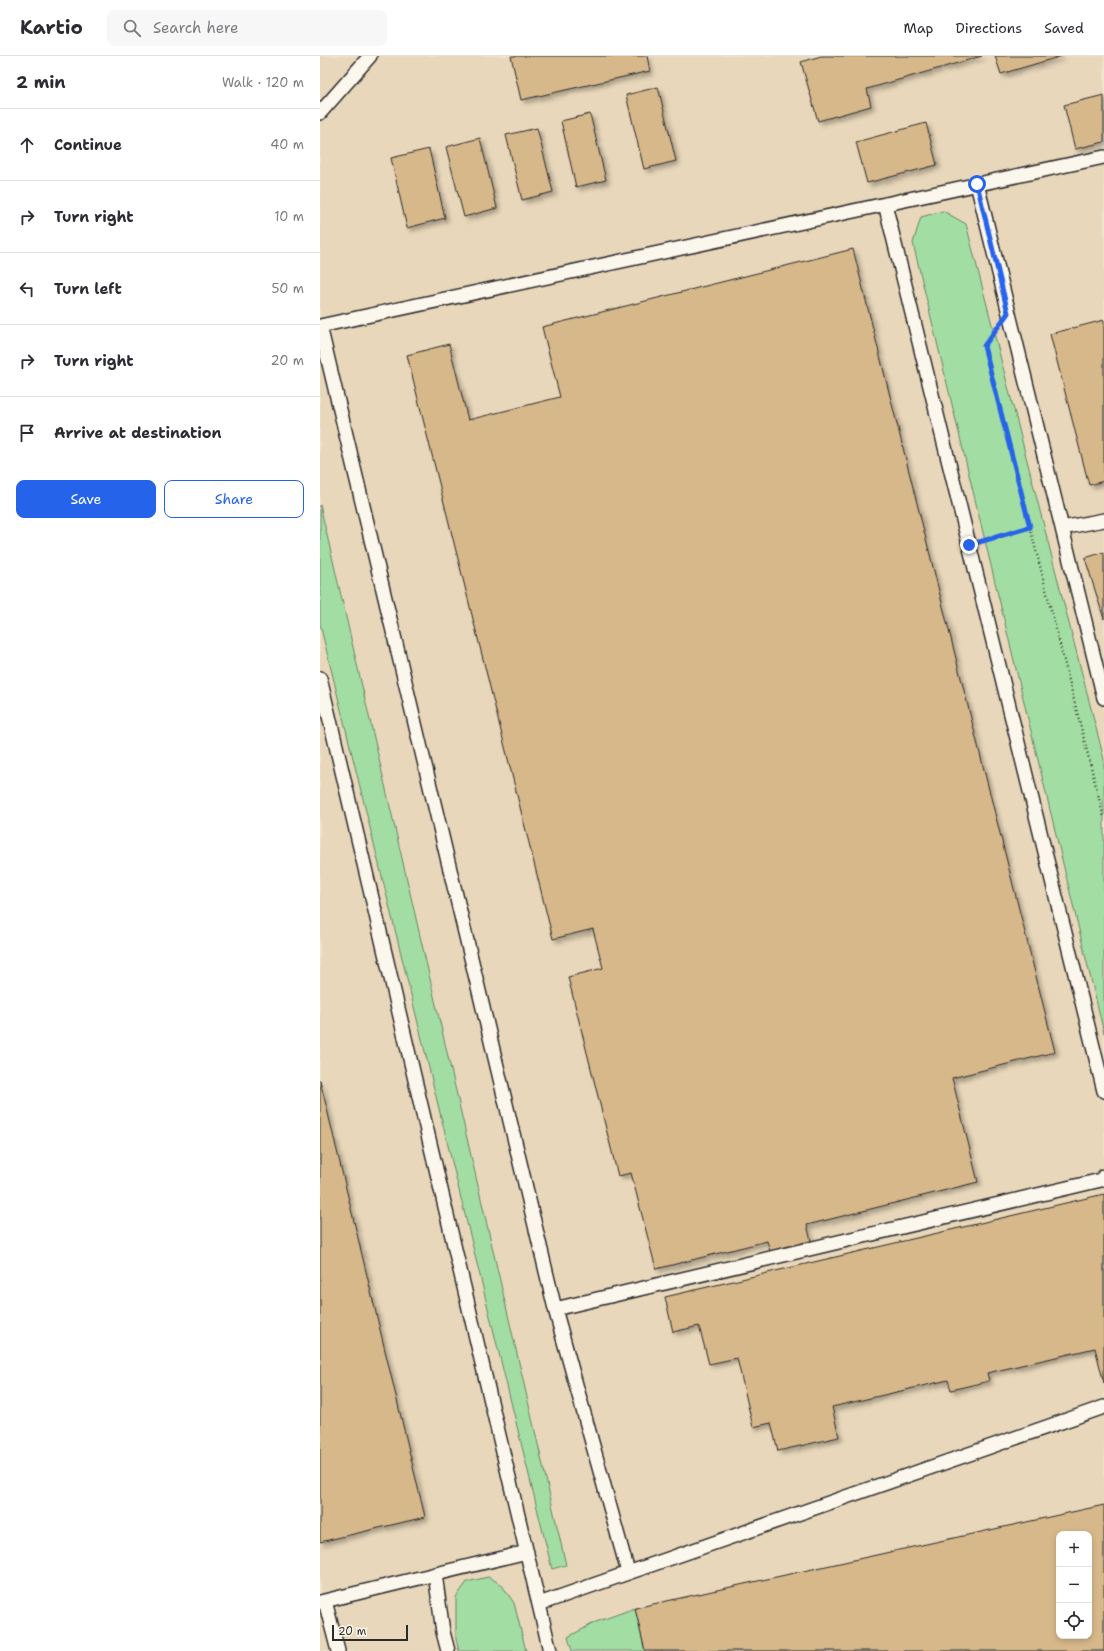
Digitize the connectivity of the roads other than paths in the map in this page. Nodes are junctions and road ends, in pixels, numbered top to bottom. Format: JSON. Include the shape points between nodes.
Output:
{"nodes":[{"id":1,"x":370,"y":56,"type":"edge"},
{"id":2,"x":320,"y":113,"type":"edge"},
{"id":3,"x":1104,"y":157,"type":"edge"},
{"id":4,"x":977,"y":184,"type":"junction"},
{"id":5,"x":885,"y":204,"type":"junction"},
{"id":6,"x":320,"y":326,"type":"edge"},
{"id":7,"x":1104,"y":520,"type":"edge"},
{"id":8,"x":1062,"y":528,"type":"junction"},
{"id":9,"x":320,"y":678,"type":"edge"},
{"id":10,"x":1104,"y":698,"type":"edge"},
{"id":11,"x":1104,"y":1091,"type":"edge"},
{"id":12,"x":1104,"y":1176,"type":"edge"},
{"id":13,"x":555,"y":1309,"type":"junction"},
{"id":14,"x":1104,"y":1407,"type":"edge"},
{"id":15,"x":527,"y":1552,"type":"junction"},
{"id":16,"x":628,"y":1572,"type":"junction"},
{"id":17,"x":435,"y":1574,"type":"junction"},
{"id":18,"x":323,"y":1601,"type":"edge"},
{"id":19,"x":539,"y":1604,"type":"junction"},
{"id":20,"x":338,"y":1651,"type":"edge"},
{"id":21,"x":448,"y":1651,"type":"edge"},
{"id":22,"x":550,"y":1651,"type":"edge"}],
"edges":[{"from":1,"to":2,"type":"lane"},
{"from":3,"to":4,"type":"lane"},
{"from":4,"to":5,"type":"lane"},
{"from":4,"to":8,"type":"lane"},
{"from":5,"to":6,"type":"lane"},
{"from":5,"to":11,"type":"lane"},
{"from":6,"to":13,"type":"lane"},
{"from":7,"to":8,"type":"lane"},
{"from":8,"to":10,"type":"lane"},
{"from":9,"to":15,"type":"lane"},
{"from":12,"to":13,"type":"lane","via":[[1101,1180]]},
{"from":13,"to":16,"type":"lane"},
{"from":14,"to":16,"type":"lane"},
{"from":15,"to":17,"type":"lane"},
{"from":15,"to":19,"type":"lane"},
{"from":16,"to":19,"type":"lane"},
{"from":17,"to":18,"type":"lane"},
{"from":17,"to":21,"type":"lane"},
{"from":18,"to":20,"type":"lane"},
{"from":19,"to":22,"type":"lane"}]}
